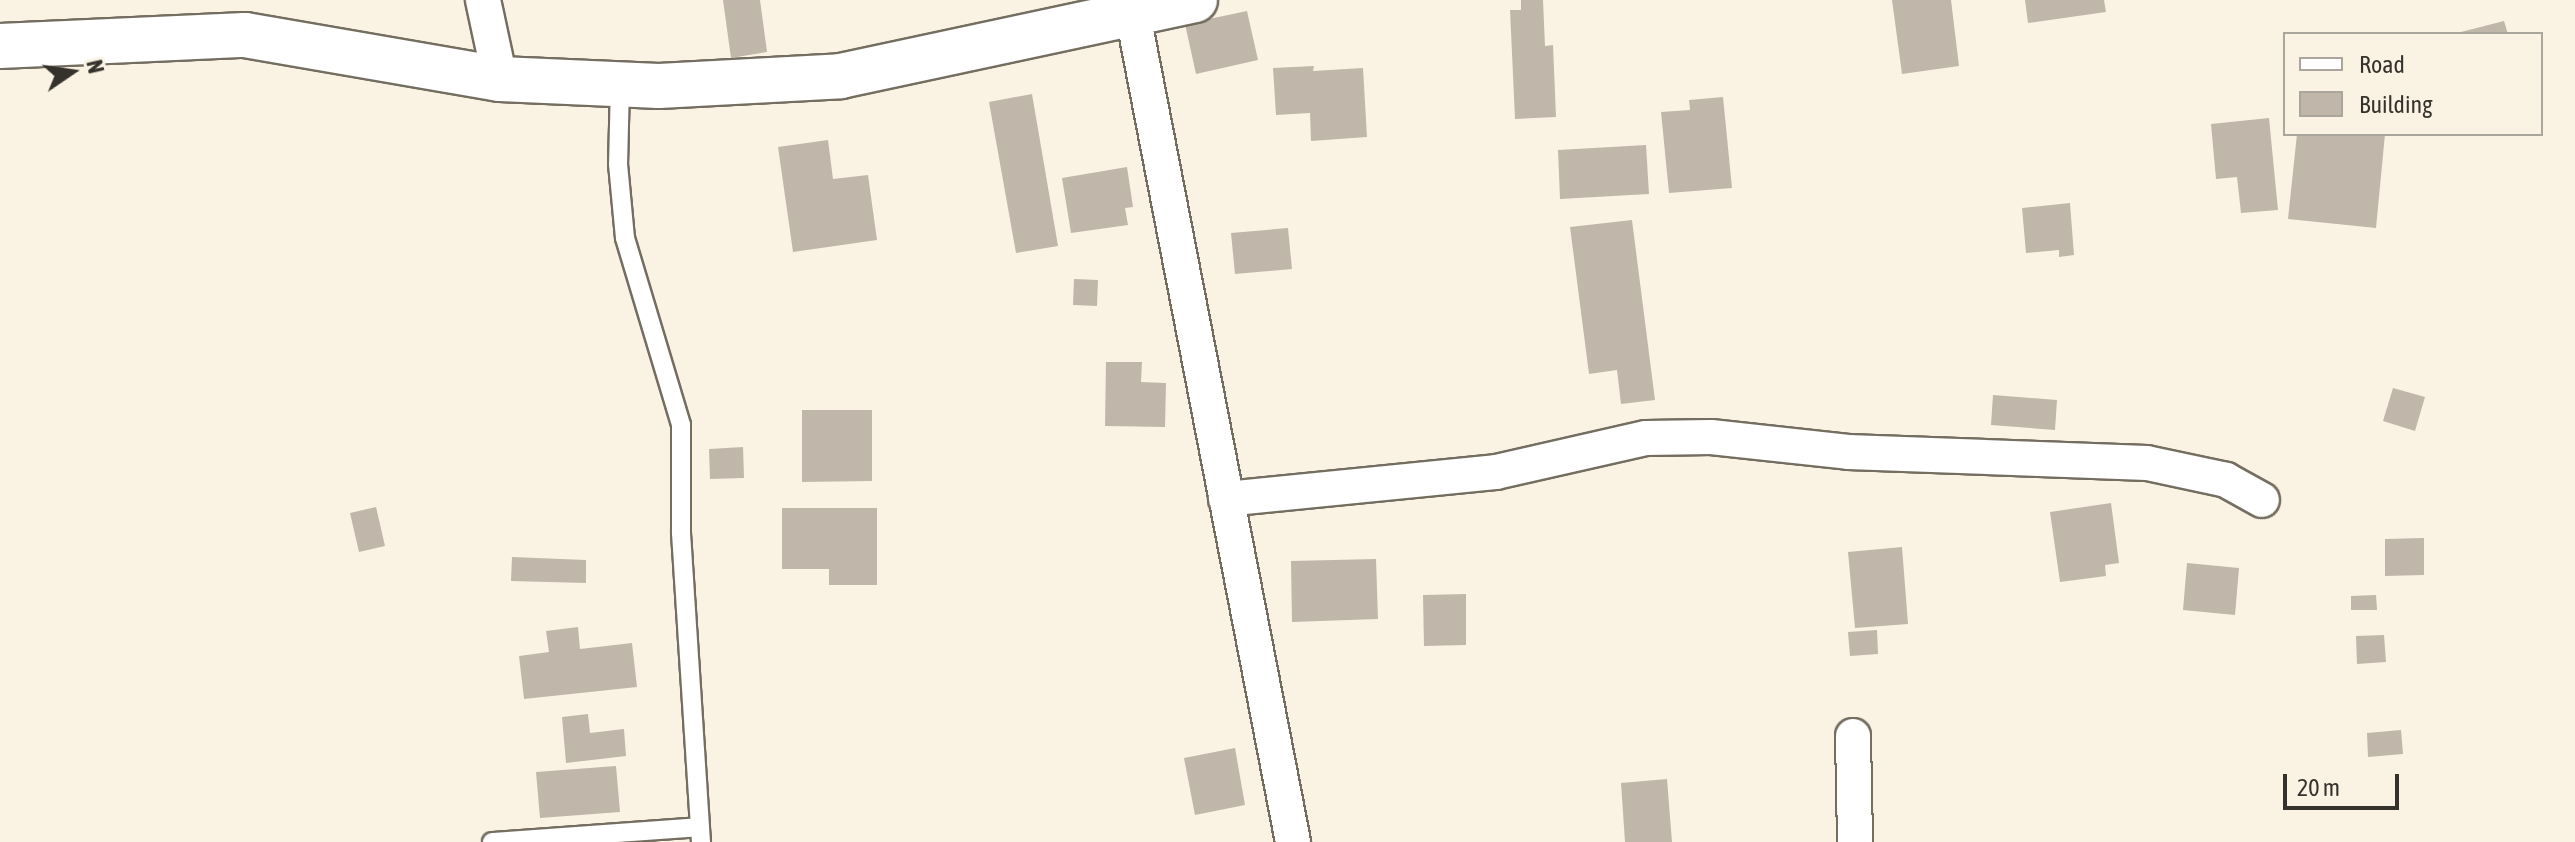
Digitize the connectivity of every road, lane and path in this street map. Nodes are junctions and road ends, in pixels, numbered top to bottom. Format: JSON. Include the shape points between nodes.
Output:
{"nodes":[{"id":1,"x":483,"y":0,"type":"edge"},
{"id":2,"x":1195,"y":0,"type":"edge"},
{"id":3,"x":1131,"y":7,"type":"edge"},
{"id":4,"x":0,"y":46,"type":"edge"},
{"id":5,"x":500,"y":79,"type":"junction"},
{"id":6,"x":620,"y":84,"type":"junction"},
{"id":7,"x":1226,"y":499,"type":"junction"},
{"id":8,"x":2262,"y":500,"type":"dead end"},
{"id":9,"x":1853,"y":736,"type":"dead end"},
{"id":10,"x":700,"y":835,"type":"edge"},
{"id":11,"x":492,"y":842,"type":"edge"},
{"id":12,"x":1293,"y":842,"type":"edge"},
{"id":13,"x":1855,"y":842,"type":"edge"}],
"edges":[{"from":1,"to":5,"type":"street"},
{"from":2,"to":3,"type":"street"},
{"from":3,"to":6,"type":"street","via":[[841,76]]},
{"from":3,"to":7,"type":"street"},
{"from":4,"to":5,"type":"street","via":[[245,35]]},
{"from":5,"to":6,"type":"street"},
{"from":6,"to":10,"type":"lane","via":[[618,164],[625,238],[681,425],[681,533]]},
{"from":7,"to":8,"type":"street","via":[[1480,474],[1646,438],[1711,437],[1848,452],[2147,463],[2226,480]]},
{"from":7,"to":12,"type":"street"},
{"from":9,"to":13,"type":"street"},
{"from":10,"to":11,"type":"lane"}]}
